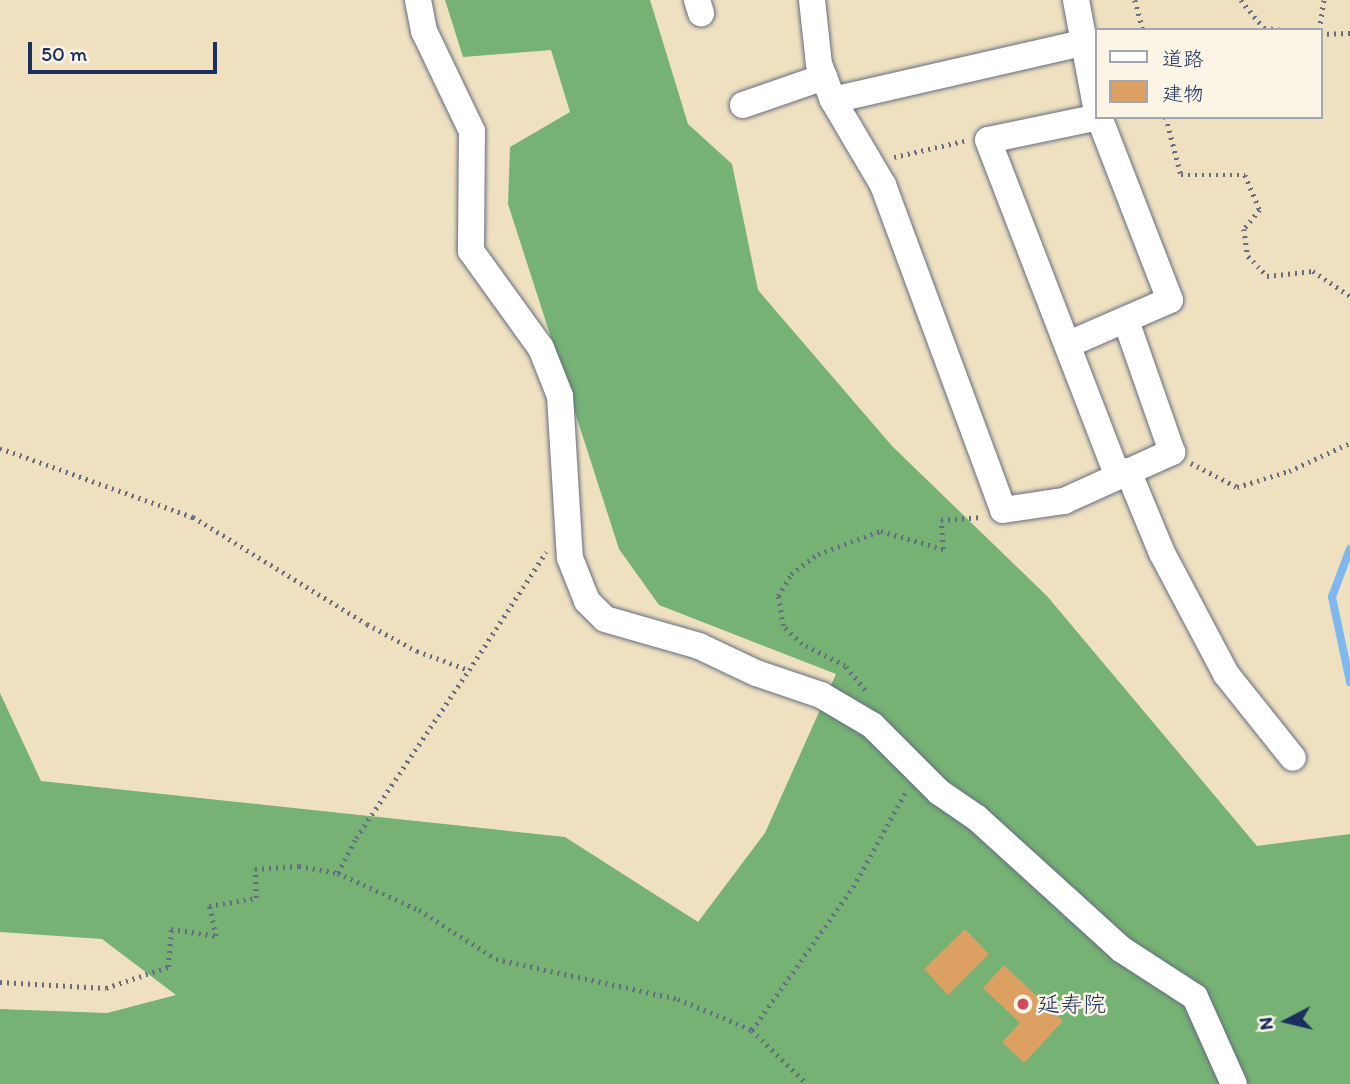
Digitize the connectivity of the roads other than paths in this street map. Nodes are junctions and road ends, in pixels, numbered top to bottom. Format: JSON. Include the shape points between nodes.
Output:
{"nodes":[{"id":1,"x":418,"y":0,"type":"edge"},
{"id":2,"x":813,"y":0,"type":"edge"},
{"id":3,"x":1076,"y":0,"type":"edge"},
{"id":4,"x":1082,"y":43,"type":"junction"},
{"id":5,"x":829,"y":89,"type":"junction"},
{"id":6,"x":1094,"y":98,"type":"edge"},
{"id":7,"x":743,"y":105,"type":"dead end"},
{"id":8,"x":1094,"y":118,"type":"edge"},
{"id":9,"x":1100,"y":119,"type":"edge"},
{"id":10,"x":1126,"y":321,"type":"junction"},
{"id":11,"x":1069,"y":344,"type":"junction"},
{"id":12,"x":1122,"y":473,"type":"junction"},
{"id":13,"x":1293,"y":758,"type":"dead end"},
{"id":14,"x":1234,"y":1084,"type":"edge"}],
"edges":[{"from":1,"to":14,"type":"street","via":[[424,30],[472,131],[471,251],[541,348],[560,396],[566,439],[568,534],[577,582],[605,619],[699,646],[756,673],[821,695],[872,725],[939,792],[977,818],[1121,949],[1195,997]]},
{"from":2,"to":5,"type":"street"},
{"from":3,"to":4,"type":"street"},
{"from":4,"to":5,"type":"street"},
{"from":4,"to":6,"type":"street"},
{"from":5,"to":7,"type":"street"},
{"from":5,"to":12,"type":"street","via":[[873,161],[1003,510],[1064,501]]},
{"from":8,"to":11,"type":"street","via":[[988,140]]},
{"from":9,"to":10,"type":"street","via":[[1170,300]]},
{"from":10,"to":11,"type":"street"},
{"from":10,"to":12,"type":"street","via":[[1172,452]]},
{"from":11,"to":12,"type":"street","via":[[1068,355]]},
{"from":12,"to":13,"type":"street","via":[[1226,674]]}]}
